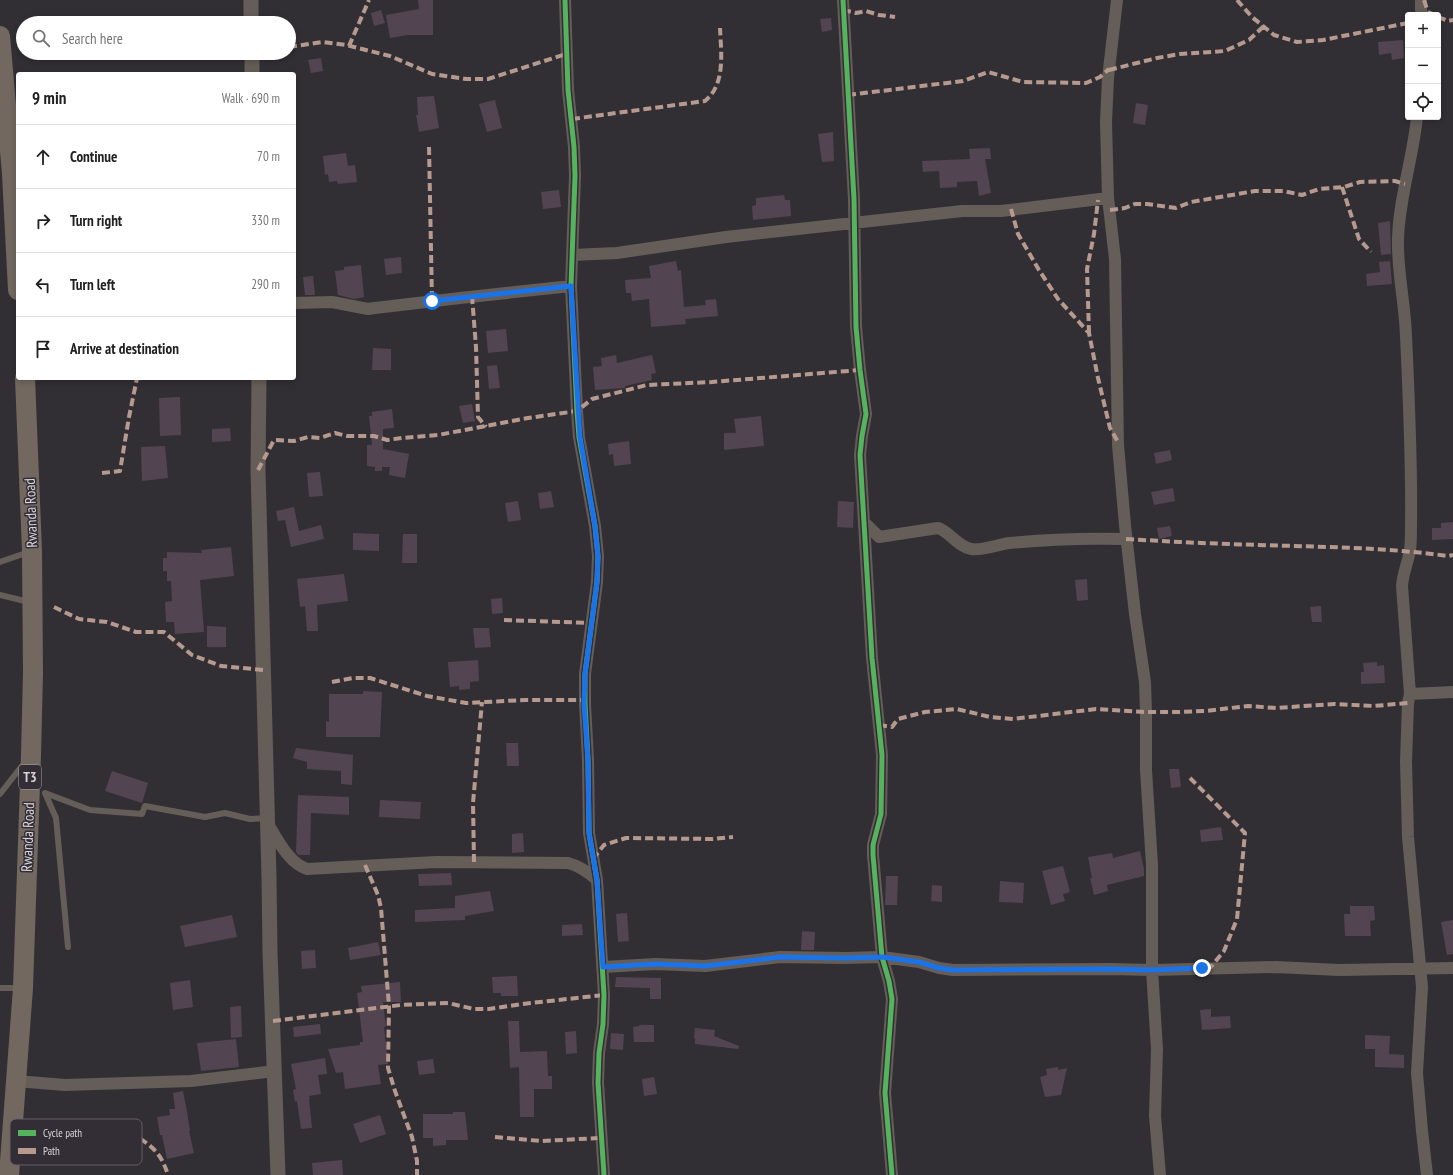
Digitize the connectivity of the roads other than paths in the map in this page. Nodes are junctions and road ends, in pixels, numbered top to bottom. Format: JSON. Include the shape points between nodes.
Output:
{"nodes":[{"id":1,"x":251,"y":0,"type":"edge"},
{"id":2,"x":565,"y":0,"type":"edge"},
{"id":3,"x":843,"y":0,"type":"edge"},
{"id":4,"x":1117,"y":0,"type":"edge"},
{"id":5,"x":1421,"y":0,"type":"edge"},
{"id":6,"x":1421,"y":12,"type":"edge"},
{"id":7,"x":251,"y":16,"type":"edge"},
{"id":8,"x":0,"y":36,"type":"edge"},
{"id":9,"x":252,"y":60,"type":"edge"},
{"id":10,"x":252,"y":72,"type":"edge"},
{"id":11,"x":1417,"y":120,"type":"edge"},
{"id":12,"x":1108,"y":198,"type":"junction"},
{"id":13,"x":855,"y":223,"type":"junction"},
{"id":14,"x":16,"y":251,"type":"edge"},
{"id":15,"x":572,"y":255,"type":"junction"},
{"id":16,"x":571,"y":286,"type":"junction"},
{"id":17,"x":296,"y":303,"type":"edge"},
{"id":18,"x":25,"y":380,"type":"edge"},
{"id":19,"x":259,"y":380,"type":"edge"},
{"id":20,"x":865,"y":523,"type":"junction"},
{"id":21,"x":1126,"y":539,"type":"junction"},
{"id":22,"x":32,"y":551,"type":"junction"},
{"id":23,"x":0,"y":562,"type":"edge"},
{"id":24,"x":0,"y":594,"type":"edge"},
{"id":25,"x":32,"y":603,"type":"junction"},
{"id":26,"x":1453,"y":692,"type":"edge"},
{"id":27,"x":1410,"y":694,"type":"junction"},
{"id":28,"x":31,"y":755,"type":"junction"},
{"id":29,"x":0,"y":794,"type":"edge"},
{"id":30,"x":267,"y":821,"type":"junction"},
{"id":31,"x":597,"y":880,"type":"junction"},
{"id":32,"x":68,"y":947,"type":"dead end"},
{"id":33,"x":882,"y":957,"type":"junction"},
{"id":34,"x":603,"y":967,"type":"junction"},
{"id":35,"x":1421,"y":968,"type":"junction"},
{"id":36,"x":1453,"y":968,"type":"edge"},
{"id":37,"x":1152,"y":970,"type":"junction"},
{"id":38,"x":0,"y":988,"type":"edge"},
{"id":39,"x":23,"y":988,"type":"junction"},
{"id":40,"x":275,"y":1071,"type":"junction"},
{"id":41,"x":16,"y":1081,"type":"junction"},
{"id":42,"x":13,"y":1119,"type":"edge"},
{"id":43,"x":10,"y":1162,"type":"edge"},
{"id":44,"x":9,"y":1175,"type":"edge"},
{"id":45,"x":278,"y":1175,"type":"edge"},
{"id":46,"x":604,"y":1175,"type":"edge"},
{"id":47,"x":892,"y":1175,"type":"edge"},
{"id":48,"x":1160,"y":1175,"type":"edge"},
{"id":49,"x":1427,"y":1175,"type":"edge"}],
"edges":[{"from":1,"to":7,"type":"street"},
{"from":2,"to":15,"type":"street","via":[[567,72],[575,176]]},
{"from":3,"to":13,"type":"street"},
{"from":4,"to":12,"type":"street","via":[[1106,122]]},
{"from":5,"to":6,"type":"street"},
{"from":8,"to":14,"type":"highway"},
{"from":9,"to":10,"type":"street"},
{"from":11,"to":27,"type":"street","via":[[1399,218],[1398,240],[1406,335],[1410,455],[1410,551],[1402,586]]},
{"from":12,"to":13,"type":"street","via":[[1001,211],[962,211]]},
{"from":12,"to":21,"type":"street","via":[[1115,259],[1118,445]]},
{"from":13,"to":15,"type":"street","via":[[726,237],[617,254]]},
{"from":13,"to":20,"type":"street","via":[[856,327],[866,414],[860,451]]},
{"from":15,"to":16,"type":"street"},
{"from":16,"to":17,"type":"street","via":[[368,309],[332,302]]},
{"from":16,"to":31,"type":"street","via":[[580,437],[598,556],[584,704],[589,833]]},
{"from":18,"to":22,"type":"highway","name":"Rwanda Road","number":"T3"},
{"from":19,"to":30,"type":"street","via":[[258,470]]},
{"from":20,"to":21,"type":"street","via":[[879,537],[938,528],[955,542],[971,549],[1010,543]]},
{"from":20,"to":33,"type":"street","via":[[872,658],[882,755],[881,814],[873,855]]},
{"from":21,"to":37,"type":"street","via":[[1145,689],[1146,770],[1152,865]]},
{"from":22,"to":23,"type":"lane"},
{"from":22,"to":25,"type":"highway","name":"Rwanda Road","number":"T3"},
{"from":24,"to":25,"type":"lane"},
{"from":25,"to":28,"type":"highway","name":"Rwanda Road","number":"T3"},
{"from":26,"to":27,"type":"street"},
{"from":27,"to":35,"type":"street","via":[[1406,762],[1408,837]]},
{"from":28,"to":29,"type":"lane"},
{"from":28,"to":39,"type":"highway","name":"Rwanda Road","number":"T3"},
{"from":30,"to":31,"type":"street","via":[[291,860],[307,869],[436,862],[568,864],[586,870]]},
{"from":30,"to":32,"type":"lane","via":[[225,813],[205,817],[146,806],[142,814],[90,810],[45,793],[56,818]]},
{"from":30,"to":40,"type":"street"},
{"from":31,"to":34,"type":"street"},
{"from":33,"to":34,"type":"street","via":[[780,957],[705,966],[656,964]]},
{"from":33,"to":37,"type":"street","via":[[953,970]]},
{"from":33,"to":47,"type":"street","via":[[890,981],[892,999],[885,1093]]},
{"from":34,"to":46,"type":"street","via":[[603,1024],[598,1083]]},
{"from":35,"to":36,"type":"street"},
{"from":35,"to":37,"type":"street","via":[[1339,970],[1276,967]]},
{"from":35,"to":49,"type":"street","via":[[1417,1073]]},
{"from":37,"to":48,"type":"street","via":[[1157,1049],[1155,1116]]},
{"from":38,"to":39,"type":"lane"},
{"from":39,"to":41,"type":"highway","name":"Rwanda Road","number":"T3"},
{"from":40,"to":41,"type":"street","via":[[191,1081],[65,1085]]},
{"from":40,"to":45,"type":"street"},
{"from":41,"to":42,"type":"highway","name":"Rwanda Road","number":"T3"},
{"from":43,"to":44,"type":"highway","name":"Rwanda Road","number":"T3"}]}
